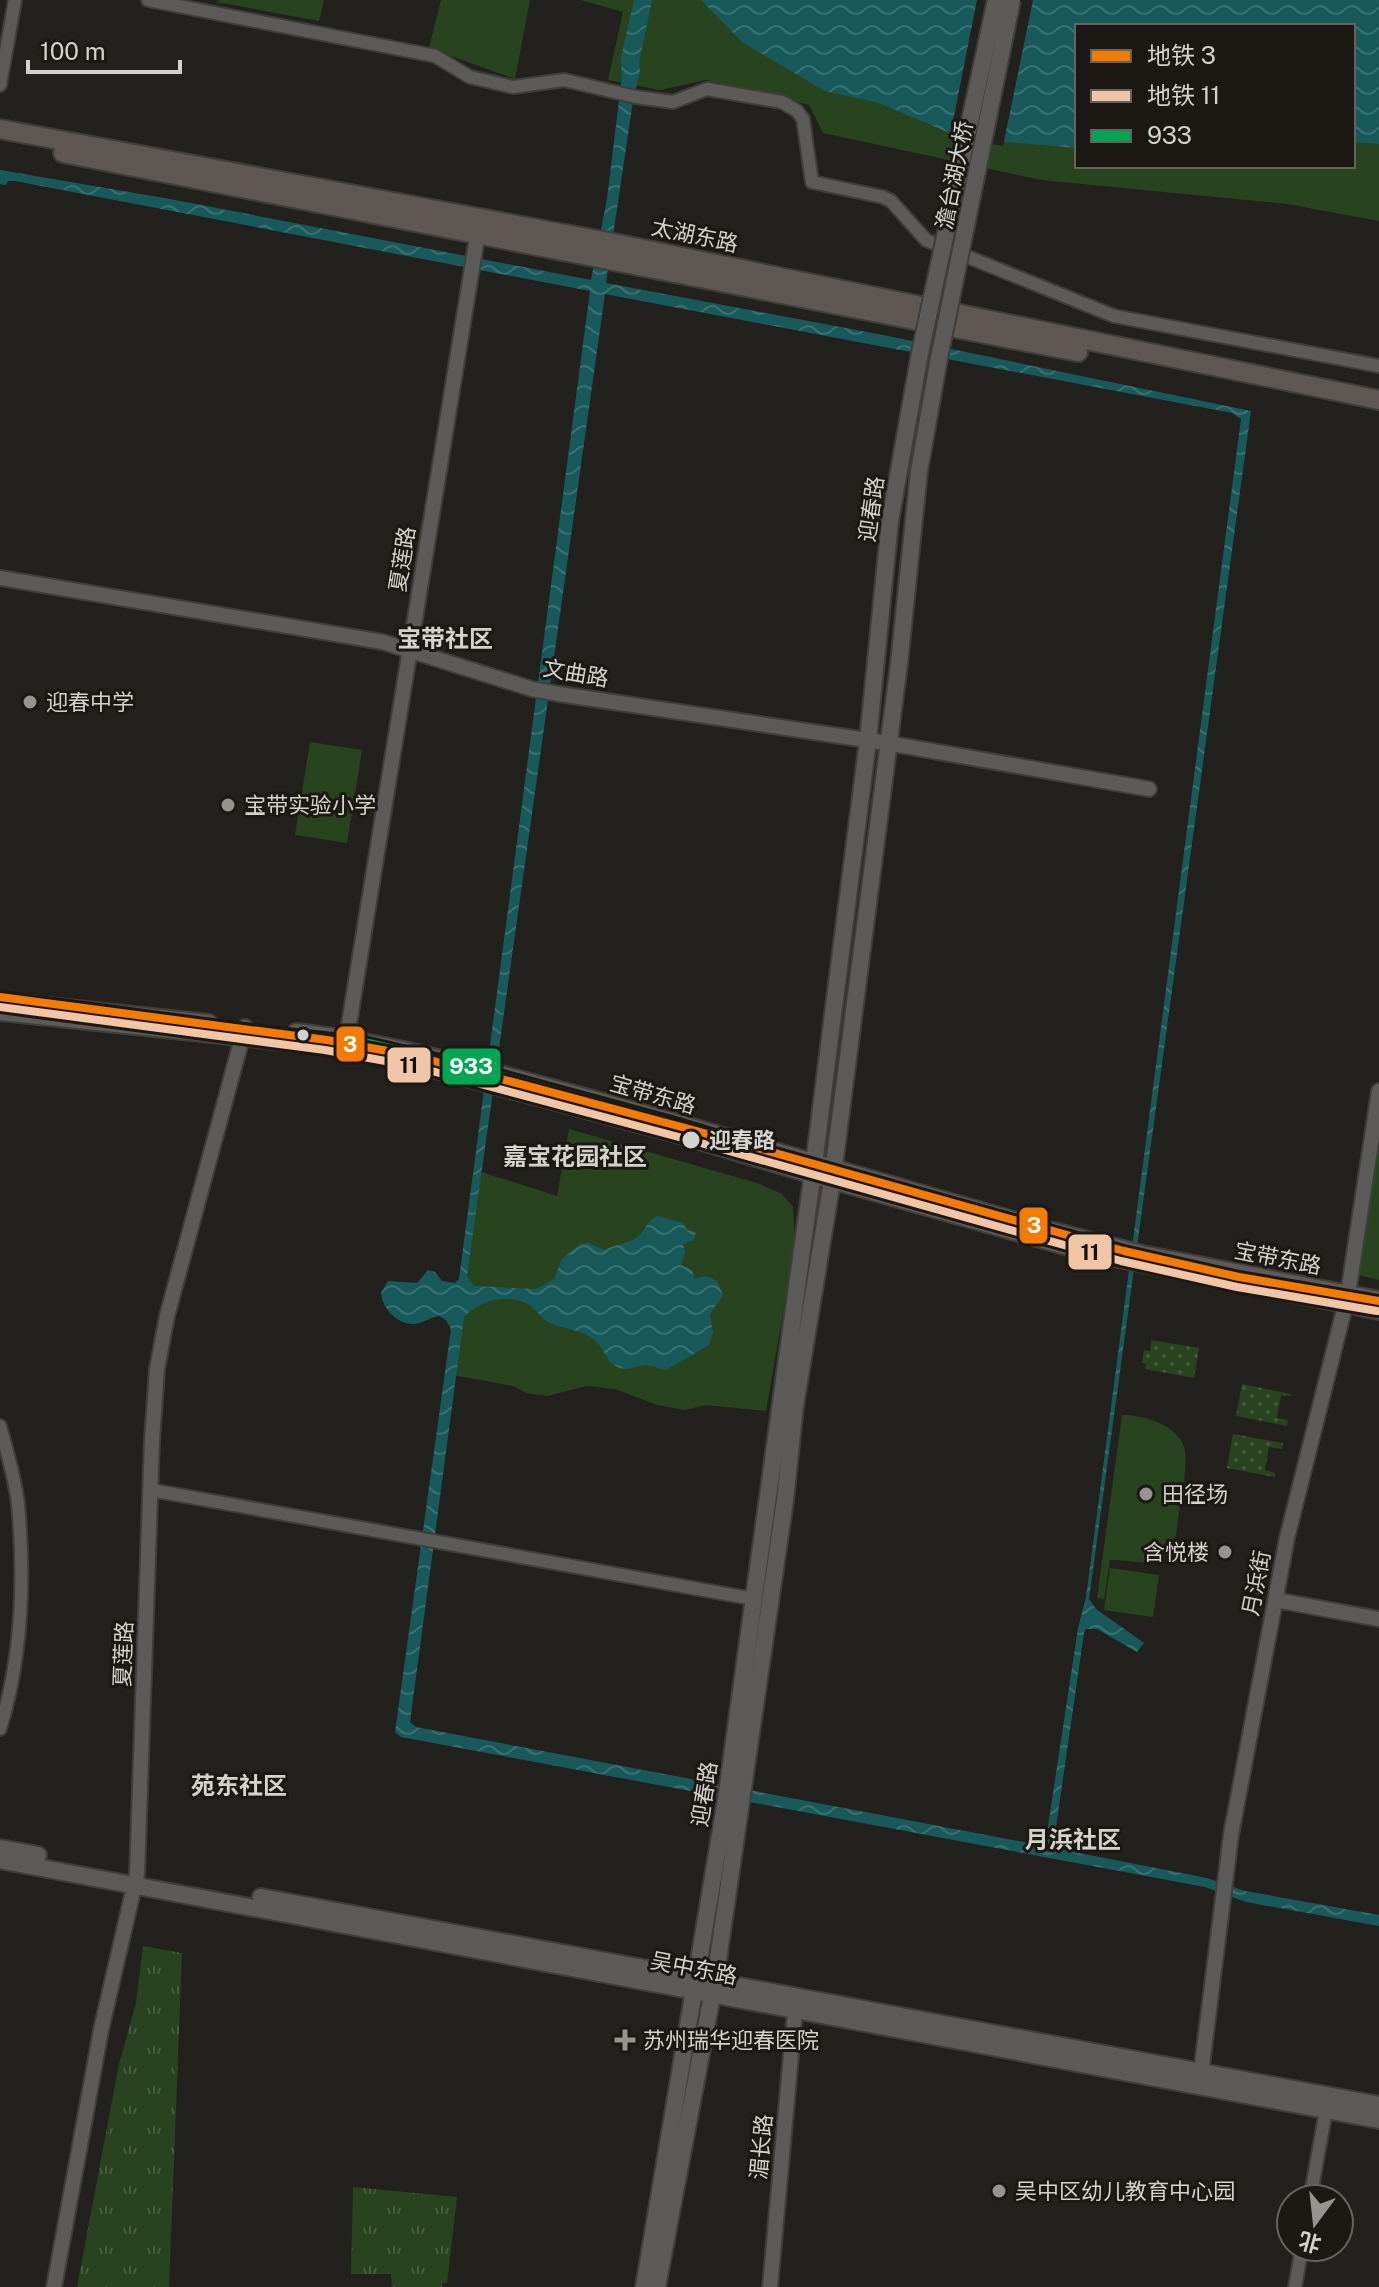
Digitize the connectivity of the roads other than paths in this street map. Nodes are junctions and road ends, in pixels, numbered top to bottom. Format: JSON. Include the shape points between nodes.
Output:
{"nodes":[{"id":1,"x":15,"y":0,"type":"edge"},
{"id":2,"x":148,"y":0,"type":"edge"},
{"id":3,"x":996,"y":0,"type":"edge"},
{"id":4,"x":1012,"y":0,"type":"edge"},
{"id":5,"x":0,"y":85,"type":"edge"},
{"id":6,"x":0,"y":129,"type":"edge"},
{"id":7,"x":0,"y":141,"type":"edge"},
{"id":8,"x":479,"y":225,"type":"junction"},
{"id":9,"x":604,"y":250,"type":"junction"},
{"id":10,"x":920,"y":353,"type":"joint"},
{"id":11,"x":939,"y":358,"type":"joint"},
{"id":12,"x":1379,"y":366,"type":"edge"},
{"id":13,"x":1379,"y":400,"type":"edge"},
{"id":14,"x":1379,"y":412,"type":"edge"},
{"id":15,"x":0,"y":578,"type":"edge"},
{"id":16,"x":410,"y":649,"type":"junction"},
{"id":17,"x":868,"y":740,"type":"junction"},
{"id":18,"x":887,"y":743,"type":"junction"},
{"id":19,"x":1149,"y":789,"type":"dead end"},
{"id":20,"x":0,"y":1001,"type":"edge"},
{"id":21,"x":0,"y":1012,"type":"edge"},
{"id":22,"x":245,"y":1032,"type":"junction"},
{"id":23,"x":346,"y":1044,"type":"junction"},
{"id":24,"x":1379,"y":1091,"type":"edge"},
{"id":25,"x":813,"y":1170,"type":"junction"},
{"id":26,"x":833,"y":1175,"type":"junction"},
{"id":27,"x":1347,"y":1299,"type":"junction"},
{"id":28,"x":1379,"y":1300,"type":"edge"},
{"id":29,"x":1379,"y":1311,"type":"edge"},
{"id":30,"x":0,"y":1426,"type":"edge"},
{"id":31,"x":151,"y":1490,"type":"junction"},
{"id":32,"x":754,"y":1599,"type":"junction"},
{"id":33,"x":1276,"y":1600,"type":"junction"},
{"id":34,"x":1379,"y":1619,"type":"edge"},
{"id":35,"x":0,"y":1729,"type":"edge"},
{"id":36,"x":734,"y":1796,"type":"junction"},
{"id":37,"x":0,"y":1848,"type":"edge"},
{"id":38,"x":0,"y":1860,"type":"edge"},
{"id":39,"x":136,"y":1879,"type":"junction"},
{"id":40,"x":695,"y":1984,"type":"junction"},
{"id":41,"x":713,"y":1987,"type":"junction"},
{"id":42,"x":795,"y":2011,"type":"junction"},
{"id":43,"x":1200,"y":2080,"type":"junction"},
{"id":44,"x":1379,"y":2105,"type":"edge"},
{"id":45,"x":1326,"y":2110,"type":"junction"},
{"id":46,"x":1379,"y":2120,"type":"edge"},
{"id":47,"x":1313,"y":2183,"type":"edge"},
{"id":48,"x":1299,"y":2263,"type":"edge"},
{"id":49,"x":54,"y":2287,"type":"edge"},
{"id":50,"x":644,"y":2287,"type":"edge"},
{"id":51,"x":657,"y":2287,"type":"edge"},
{"id":52,"x":770,"y":2287,"type":"edge"},
{"id":53,"x":1295,"y":2287,"type":"edge"}],
"edges":[{"from":1,"to":5,"type":"street"},
{"from":2,"to":12,"type":"street","via":[[435,56],[470,77],[513,87],[564,80],[673,102],[707,89],[787,104],[803,119],[812,182],[891,201],[926,240],[1114,316]]},
{"from":3,"to":10,"type":"main road","name":"澹台湖大桥","bridge":true},
{"from":4,"to":11,"type":"main road","name":"澹台湖大桥","bridge":true},
{"from":6,"to":8,"type":"main road","name":"太湖东路"},
{"from":7,"to":8,"type":"main road","name":"太湖东路"},
{"from":8,"to":9,"type":"main road","name":"太湖东路"},
{"from":8,"to":16,"type":"street","name":"夏莲路"},
{"from":9,"to":13,"type":"main road","name":"太湖东路"},
{"from":9,"to":14,"type":"main road","name":"太湖东路"},
{"from":10,"to":17,"type":"main road","name":"迎春路","via":[[890,521]]},
{"from":11,"to":18,"type":"main road","name":"迎春路","via":[[917,485]]},
{"from":15,"to":16,"type":"street","name":"文曲路"},
{"from":16,"to":17,"type":"street","name":"文曲路","via":[[532,689]]},
{"from":16,"to":23,"type":"street","name":"夏莲路"},
{"from":17,"to":18,"type":"street","name":"文曲路"},
{"from":17,"to":25,"type":"main road","name":"迎春路"},
{"from":18,"to":19,"type":"street","name":"文曲路"},
{"from":18,"to":26,"type":"main road","name":"迎春路"},
{"from":20,"to":22,"type":"main road","name":"宝带东路"},
{"from":21,"to":22,"type":"main road","name":"宝带东路"},
{"from":22,"to":23,"type":"main road","name":"宝带东路"},
{"from":22,"to":31,"type":"street","name":"夏莲路","via":[[163,1329]]},
{"from":23,"to":25,"type":"main road","name":"宝带东路","via":[[672,1121]]},
{"from":24,"to":27,"type":"street","name":"月浜街"},
{"from":25,"to":26,"type":"main road","name":"宝带东路"},
{"from":25,"to":32,"type":"main road","name":"迎春路"},
{"from":26,"to":27,"type":"main road","name":"宝带东路","via":[[1134,1258]]},
{"from":26,"to":36,"type":"main road","name":"迎春路"},
{"from":27,"to":28,"type":"main road","name":"宝带东路"},
{"from":27,"to":29,"type":"main road","name":"宝带东路"},
{"from":27,"to":33,"type":"street","name":"月浜街"},
{"from":30,"to":35,"type":"street","via":[[17,1501],[20,1550],[18,1652]]},
{"from":31,"to":32,"type":"street"},
{"from":31,"to":39,"type":"street","name":"夏莲路"},
{"from":32,"to":36,"type":"main road","name":"迎春路"},
{"from":33,"to":34,"type":"street"},
{"from":33,"to":43,"type":"street","name":"月浜街","via":[[1231,1835]]},
{"from":36,"to":40,"type":"main road","name":"迎春路"},
{"from":36,"to":41,"type":"main road","name":"迎春路"},
{"from":37,"to":39,"type":"main road","name":"吴中东路"},
{"from":38,"to":39,"type":"main road","name":"吴中东路"},
{"from":39,"to":40,"type":"main road","name":"吴中东路"},
{"from":39,"to":49,"type":"street","name":"夏莲路","via":[[101,2030]]},
{"from":40,"to":41,"type":"main road","name":"吴中东路"},
{"from":40,"to":50,"type":"main road","name":"迎春路"},
{"from":41,"to":42,"type":"main road","name":"吴中东路"},
{"from":41,"to":43,"type":"main road","name":"吴中东路"},
{"from":41,"to":51,"type":"main road","name":"迎春路"},
{"from":42,"to":43,"type":"main road","name":"吴中东路"},
{"from":42,"to":52,"type":"street","name":"湄长路"},
{"from":43,"to":44,"type":"main road","name":"吴中东路"},
{"from":43,"to":45,"type":"main road","name":"吴中东路"},
{"from":45,"to":46,"type":"main road","name":"吴中东路"},
{"from":45,"to":47,"type":"street"},
{"from":48,"to":53,"type":"street"}]}
